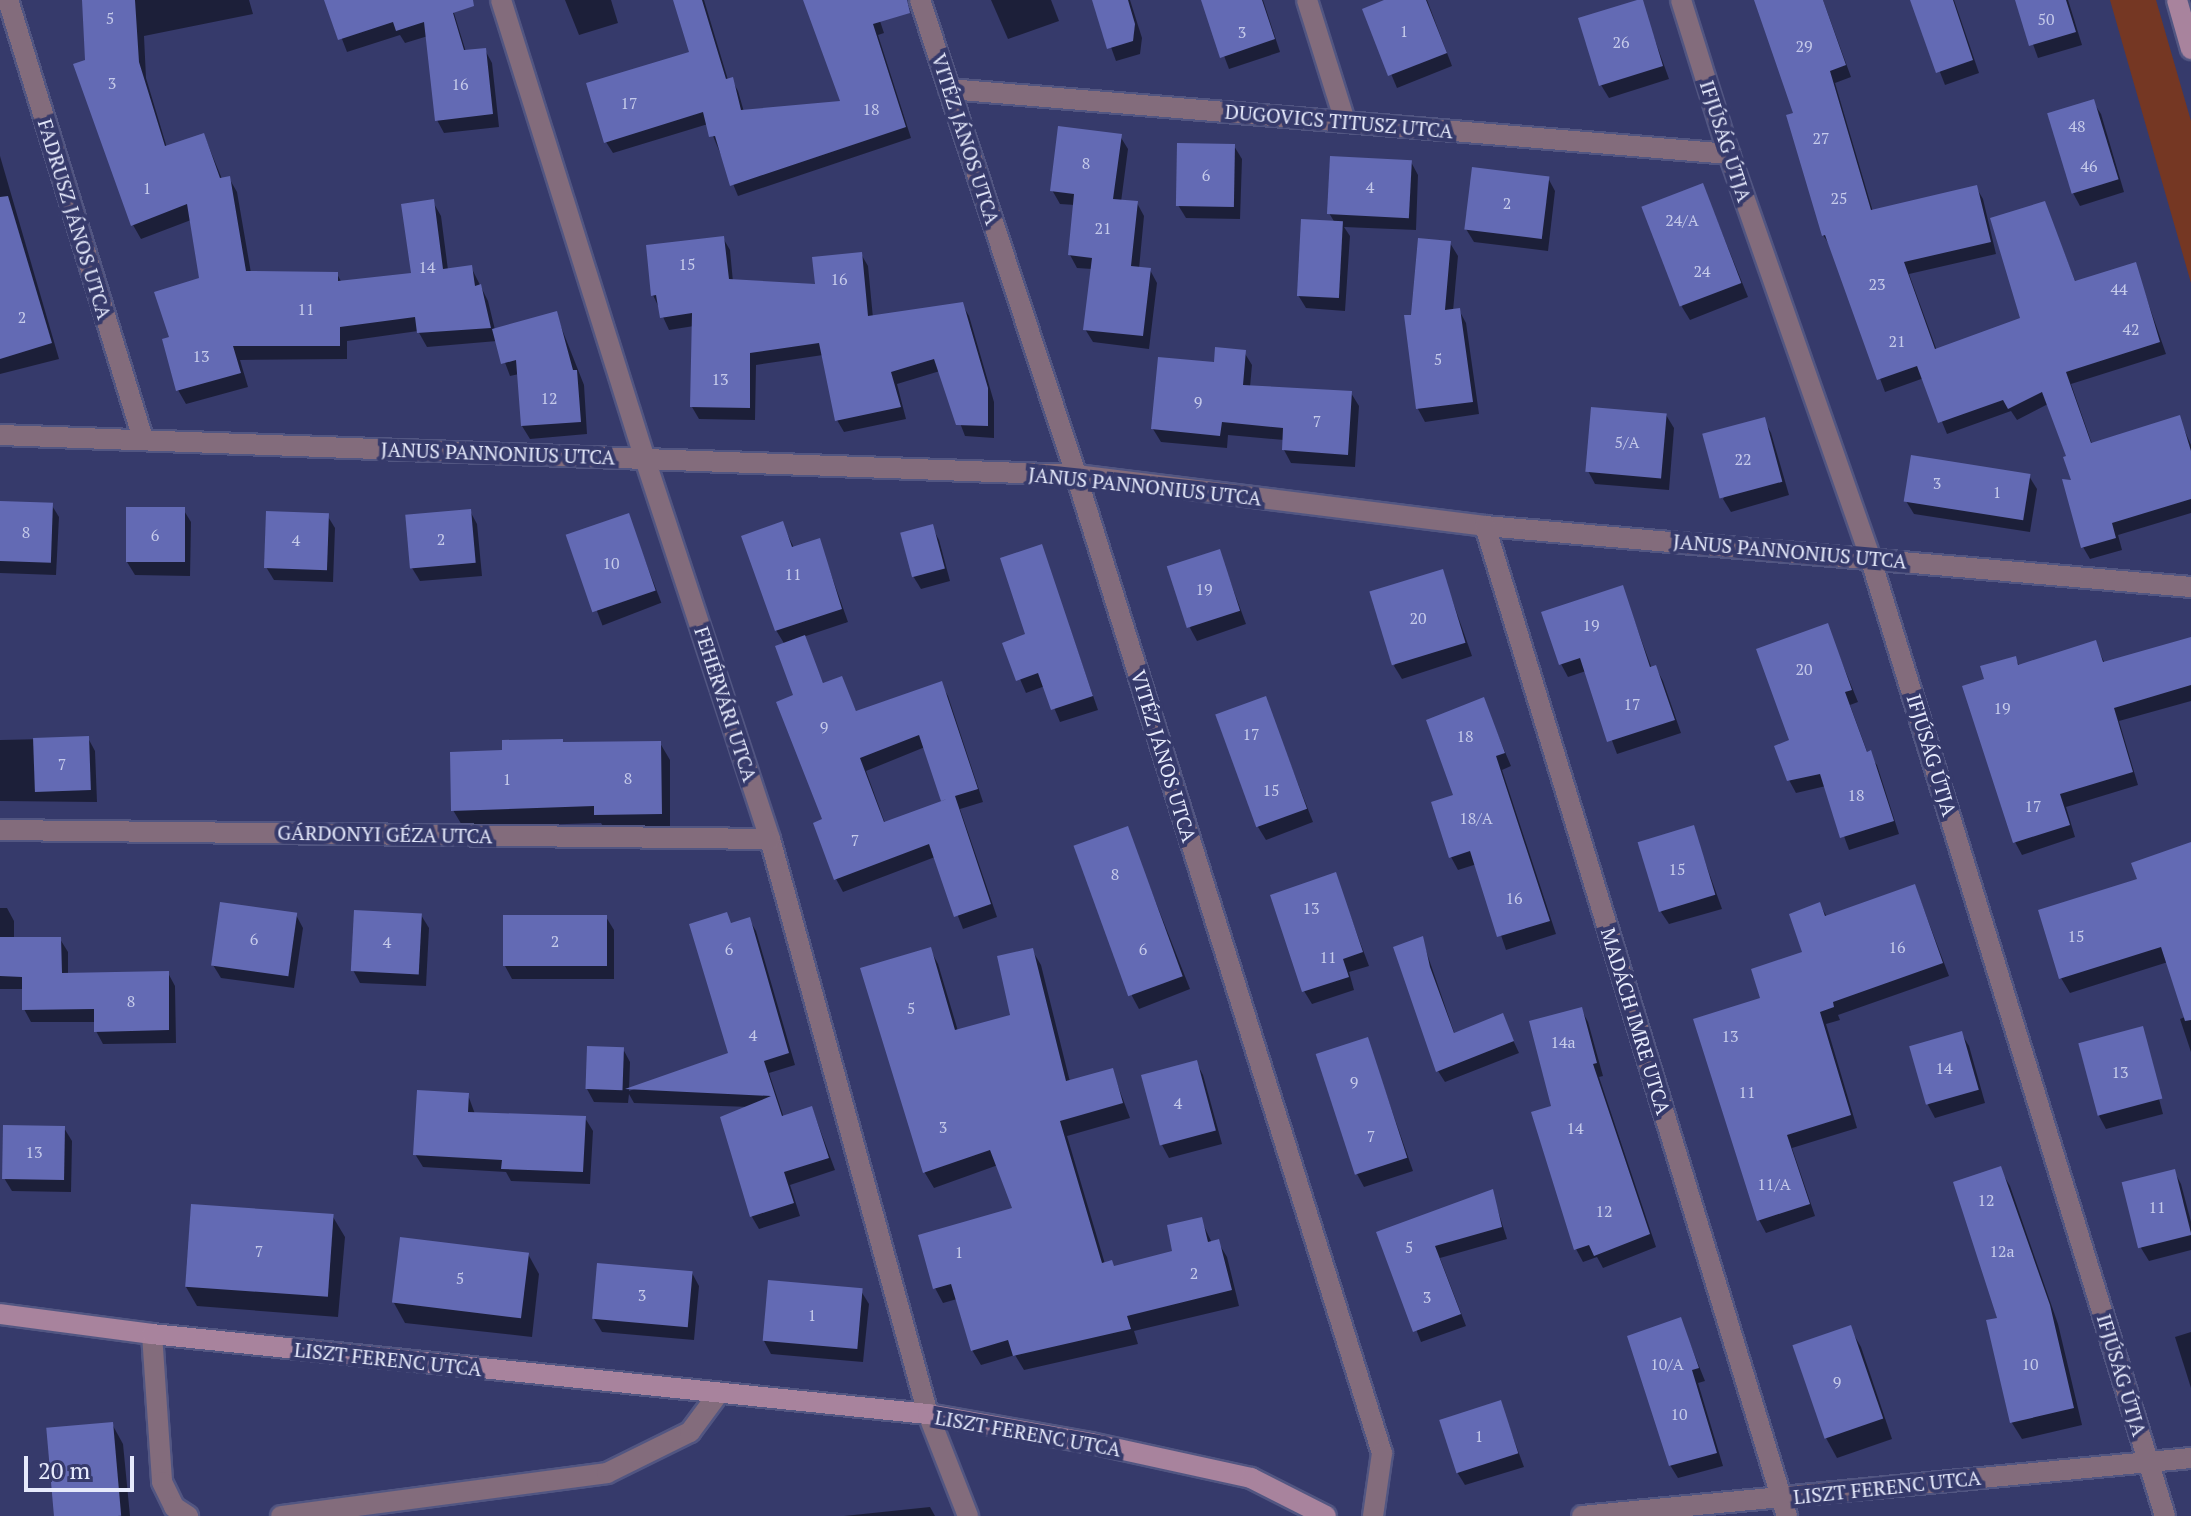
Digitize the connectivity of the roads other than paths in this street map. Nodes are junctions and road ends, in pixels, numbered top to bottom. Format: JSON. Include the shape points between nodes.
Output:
{"nodes":[{"id":1,"x":8,"y":0,"type":"edge"},
{"id":2,"x":501,"y":0,"type":"edge"},
{"id":3,"x":920,"y":0,"type":"edge"},
{"id":4,"x":1307,"y":0,"type":"edge"},
{"id":5,"x":1681,"y":0,"type":"edge"},
{"id":6,"x":2177,"y":0,"type":"edge"},
{"id":7,"x":2191,"y":49,"type":"edge"},
{"id":8,"x":949,"y":89,"type":"junction"},
{"id":9,"x":1345,"y":121,"type":"junction"},
{"id":10,"x":1729,"y":154,"type":"junction"},
{"id":11,"x":0,"y":435,"type":"edge"},
{"id":12,"x":143,"y":439,"type":"junction"},
{"id":13,"x":645,"y":459,"type":"junction"},
{"id":14,"x":1076,"y":475,"type":"junction"},
{"id":15,"x":1485,"y":526,"type":"junction"},
{"id":16,"x":1870,"y":557,"type":"junction"},
{"id":17,"x":2191,"y":587,"type":"edge"},
{"id":18,"x":0,"y":830,"type":"edge"},
{"id":19,"x":770,"y":839,"type":"junction"},
{"id":20,"x":0,"y":1314,"type":"edge"},
{"id":21,"x":152,"y":1334,"type":"junction"},
{"id":22,"x":719,"y":1393,"type":"junction"},
{"id":23,"x":928,"y":1414,"type":"junction"},
{"id":24,"x":2191,"y":1458,"type":"edge"},
{"id":25,"x":2149,"y":1461,"type":"junction"},
{"id":26,"x":1784,"y":1506,"type":"edge"},
{"id":27,"x":188,"y":1516,"type":"edge"},
{"id":28,"x":281,"y":1516,"type":"edge"},
{"id":29,"x":968,"y":1516,"type":"edge"},
{"id":30,"x":1326,"y":1516,"type":"edge"},
{"id":31,"x":1373,"y":1516,"type":"edge"},
{"id":32,"x":1582,"y":1516,"type":"edge"},
{"id":33,"x":2165,"y":1516,"type":"edge"}],
"edges":[{"from":1,"to":12,"type":"street","name":"FADRUSZ JÁNOS UTCA"},
{"from":2,"to":13,"type":"street","name":"FEHÉRVÁRI UTCA"},
{"from":3,"to":8,"type":"street","name":"VITÉZ JÁNOS UTCA"},
{"from":4,"to":9,"type":"street"},
{"from":5,"to":10,"type":"street","name":"IFJÚSÁG ÚTJA"},
{"from":6,"to":7,"type":"street"},
{"from":8,"to":9,"type":"street","name":"DUGOVICS TITUSZ UTCA"},
{"from":8,"to":14,"type":"street","name":"VITÉZ JÁNOS UTCA"},
{"from":9,"to":10,"type":"street","name":"DUGOVICS TITUSZ UTCA"},
{"from":10,"to":16,"type":"street","name":"IFJÚSÁG ÚTJA"},
{"from":11,"to":12,"type":"street","name":"JANUS PANNONIUS UTCA"},
{"from":12,"to":13,"type":"street","name":"JANUS PANNONIUS UTCA"},
{"from":13,"to":14,"type":"street","name":"JANUS PANNONIUS UTCA"},
{"from":13,"to":19,"type":"street","name":"FEHÉRVÁRI UTCA"},
{"from":14,"to":15,"type":"street","name":"JANUS PANNONIUS UTCA"},
{"from":14,"to":31,"type":"street","name":"VITÉZ JÁNOS UTCA","via":[[1382,1453]]},
{"from":15,"to":16,"type":"street","name":"JANUS PANNONIUS UTCA"},
{"from":15,"to":26,"type":"street","name":"MADÁCH IMRE UTCA"},
{"from":16,"to":17,"type":"street","name":"JANUS PANNONIUS UTCA"},
{"from":16,"to":25,"type":"street","name":"IFJÚSÁG ÚTJA"},
{"from":18,"to":19,"type":"street","name":"GÁRDONYI GÉZA UTCA"},
{"from":19,"to":23,"type":"street","name":"FEHÉRVÁRI UTCA"},
{"from":20,"to":21,"type":"street","name":"LISZT FERENC UTCA"},
{"from":21,"to":22,"type":"street","name":"LISZT FERENC UTCA"},
{"from":21,"to":27,"type":"street","via":[[162,1482],[174,1507]]},
{"from":22,"to":23,"type":"street","name":"LISZT FERENC UTCA"},
{"from":22,"to":28,"type":"street","via":[[690,1432],[607,1473]]},
{"from":23,"to":29,"type":"street","name":"FEHÉRVÁRI UTCA"},
{"from":23,"to":30,"type":"street","name":"LISZT FERENC UTCA","via":[[1251,1478]]},
{"from":24,"to":25,"type":"street","name":"LISZT FERENC UTCA"},
{"from":25,"to":26,"type":"street","name":"LISZT FERENC UTCA"},
{"from":25,"to":33,"type":"street","name":"IFJÚSÁG ÚTJA"},
{"from":26,"to":32,"type":"street","name":"LISZT FERENC UTCA"}]}
